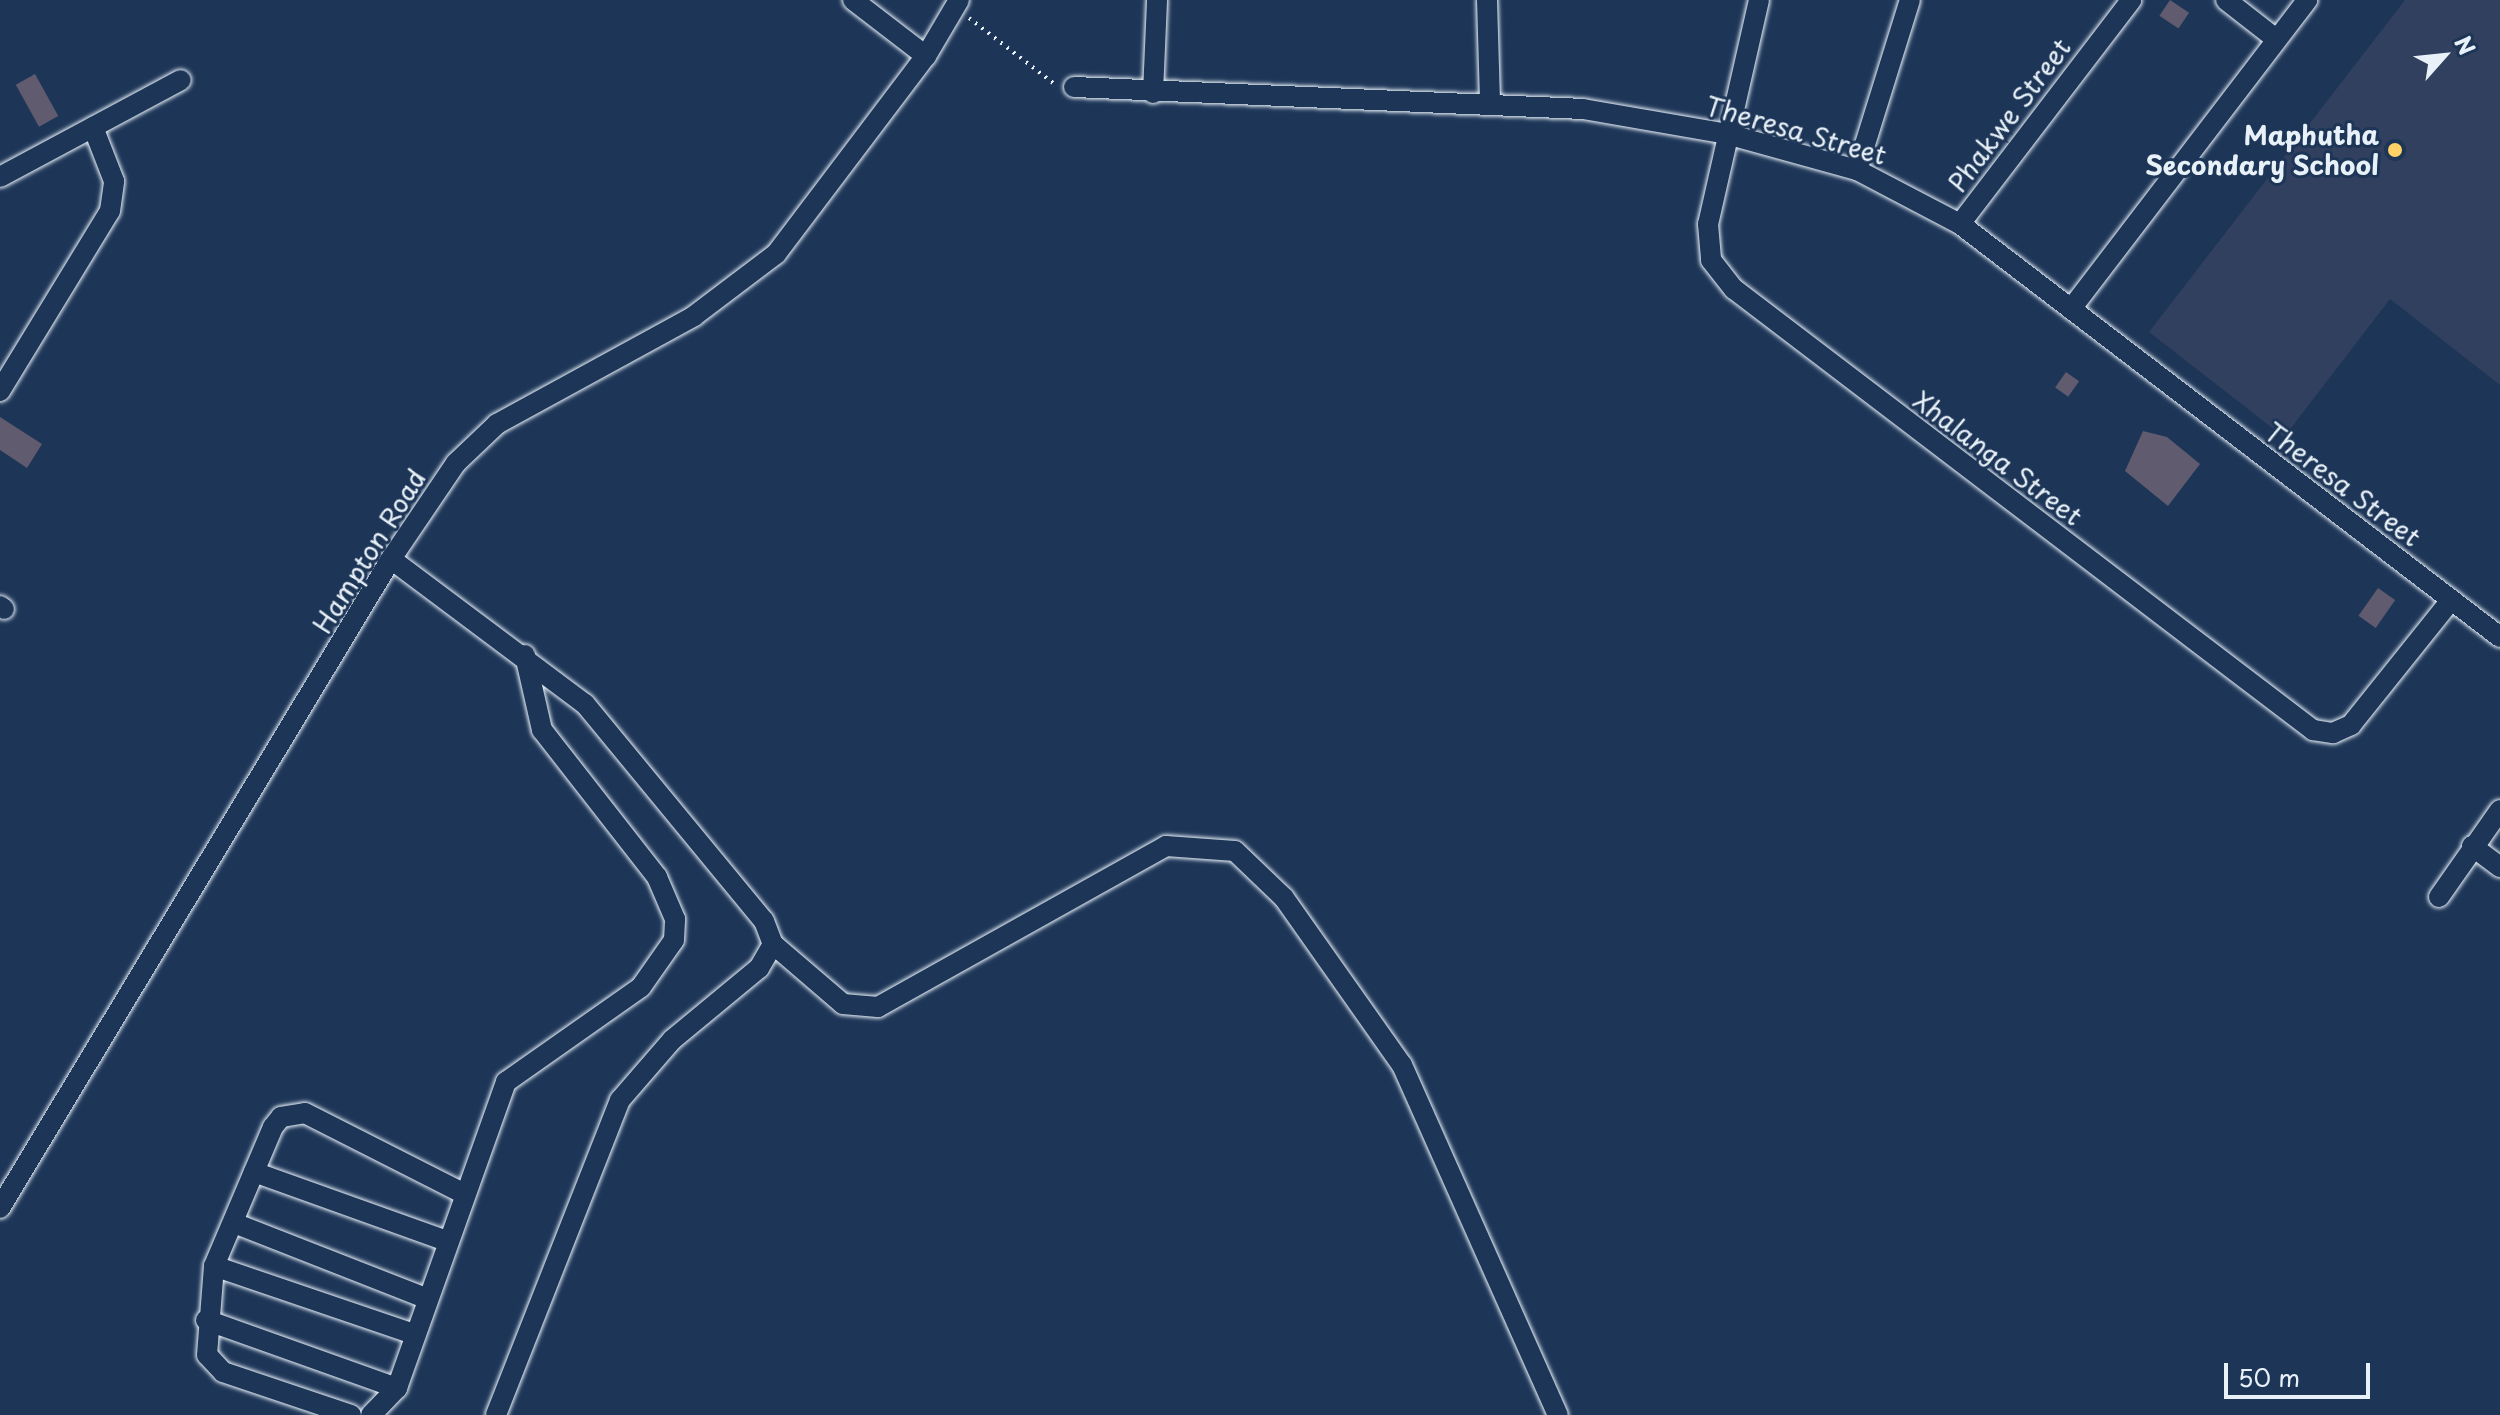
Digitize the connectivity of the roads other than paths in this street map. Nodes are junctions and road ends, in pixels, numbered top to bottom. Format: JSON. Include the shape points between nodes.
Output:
{"nodes":[{"id":1,"x":853,"y":0,"type":"edge"},
{"id":2,"x":1157,"y":0,"type":"edge"},
{"id":3,"x":1487,"y":0,"type":"edge"},
{"id":4,"x":1759,"y":0,"type":"edge"},
{"id":5,"x":1910,"y":0,"type":"edge"},
{"id":6,"x":2131,"y":0,"type":"edge"},
{"id":7,"x":2226,"y":0,"type":"edge"},
{"id":8,"x":2307,"y":0,"type":"edge"},
{"id":9,"x":955,"y":6,"type":"edge"},
{"id":10,"x":2276,"y":39,"type":"junction"},
{"id":11,"x":926,"y":56,"type":"junction"},
{"id":12,"x":181,"y":80,"type":"dead end"},
{"id":13,"x":1074,"y":87,"type":"road end"},
{"id":14,"x":1153,"y":93,"type":"junction"},
{"id":15,"x":1490,"y":104,"type":"junction"},
{"id":16,"x":93,"y":127,"type":"junction"},
{"id":17,"x":1727,"y":134,"type":"junction"},
{"id":18,"x":1857,"y":170,"type":"junction"},
{"id":19,"x":0,"y":177,"type":"edge"},
{"id":20,"x":1960,"y":224,"type":"junction"},
{"id":21,"x":2071,"y":309,"type":"junction"},
{"id":22,"x":0,"y":391,"type":"edge"},
{"id":23,"x":391,"y":559,"type":"junction"},
{"id":24,"x":2451,"y":600,"type":"junction"},
{"id":25,"x":2500,"y":637,"type":"edge"},
{"id":26,"x":525,"y":655,"type":"junction"},
{"id":27,"x":2500,"y":810,"type":"edge"},
{"id":28,"x":2472,"y":846,"type":"junction"},
{"id":29,"x":2500,"y":867,"type":"edge"},
{"id":30,"x":2439,"y":897,"type":"dead end"},
{"id":31,"x":773,"y":944,"type":"junction"},
{"id":32,"x":254,"y":1172,"type":"junction"},
{"id":33,"x":465,"y":1194,"type":"junction"},
{"id":34,"x":0,"y":1208,"type":"edge"},
{"id":35,"x":234,"y":1223,"type":"junction"},
{"id":36,"x":447,"y":1241,"type":"junction"},
{"id":37,"x":214,"y":1266,"type":"junction"},
{"id":38,"x":428,"y":1299,"type":"junction"},
{"id":39,"x":206,"y":1320,"type":"junction"},
{"id":40,"x":414,"y":1334,"type":"junction"},
{"id":41,"x":397,"y":1388,"type":"junction"},
{"id":42,"x":376,"y":1414,"type":"edge"},
{"id":43,"x":351,"y":1415,"type":"edge"},
{"id":44,"x":496,"y":1415,"type":"edge"},
{"id":45,"x":1558,"y":1415,"type":"edge"}],
"edges":[{"from":1,"to":11,"type":"street"},
{"from":2,"to":14,"type":"street"},
{"from":3,"to":15,"type":"street"},
{"from":4,"to":17,"type":"street","name":"Xhalanga Street"},
{"from":5,"to":18,"type":"street"},
{"from":6,"to":20,"type":"street","name":"Phakwe Street"},
{"from":7,"to":10,"type":"street"},
{"from":8,"to":10,"type":"street"},
{"from":9,"to":11,"type":"street","name":"Hampton Road"},
{"from":10,"to":21,"type":"street"},
{"from":11,"to":23,"type":"street","name":"Hampton Road","via":[[776,254],[694,316],[497,424],[456,463]]},
{"from":12,"to":16,"type":"street"},
{"from":13,"to":14,"type":"street","name":"Theresa Street"},
{"from":14,"to":15,"type":"street","name":"Theresa Street"},
{"from":15,"to":17,"type":"street","name":"Theresa Street","via":[[1583,109]]},
{"from":16,"to":19,"type":"street"},
{"from":16,"to":22,"type":"street","via":[[114,181],[110,211]]},
{"from":17,"to":18,"type":"street","name":"Theresa Street"},
{"from":17,"to":24,"type":"street","name":"Xhalanga Street","via":[[1706,242],[1720,274],[2301,722],[2324,733],[2351,725]]},
{"from":18,"to":20,"type":"street","name":"Theresa Street"},
{"from":20,"to":21,"type":"street","name":"Theresa Street"},
{"from":21,"to":24,"type":"street","name":"Theresa Street"},
{"from":23,"to":26,"type":"street"},
{"from":23,"to":34,"type":"street","name":"Hampton Road"},
{"from":24,"to":25,"type":"street","name":"Theresa Street"},
{"from":26,"to":31,"type":"street","via":[[620,743],[764,921]]},
{"from":26,"to":33,"type":"street","via":[[542,730],[574,780],[657,877],[675,919],[674,940],[641,987],[506,1082]]},
{"from":27,"to":28,"type":"street"},
{"from":28,"to":29,"type":"street"},
{"from":28,"to":30,"type":"street"},
{"from":31,"to":44,"type":"street","via":[[759,968],[672,1040],[620,1100]]},
{"from":31,"to":45,"type":"street","via":[[843,1004],[878,1007],[1166,846],[1235,851],[1284,898],[1402,1065]]},
{"from":32,"to":33,"type":"street","via":[[273,1127],[294,1112]]},
{"from":32,"to":35,"type":"street"},
{"from":32,"to":36,"type":"street"},
{"from":33,"to":36,"type":"street"},
{"from":35,"to":37,"type":"street"},
{"from":35,"to":38,"type":"street"},
{"from":36,"to":38,"type":"street"},
{"from":37,"to":39,"type":"street"},
{"from":37,"to":40,"type":"street"},
{"from":38,"to":40,"type":"street"},
{"from":39,"to":41,"type":"street"},
{"from":39,"to":43,"type":"street","via":[[212,1366]]},
{"from":40,"to":41,"type":"street"},
{"from":41,"to":42,"type":"street"}]}
